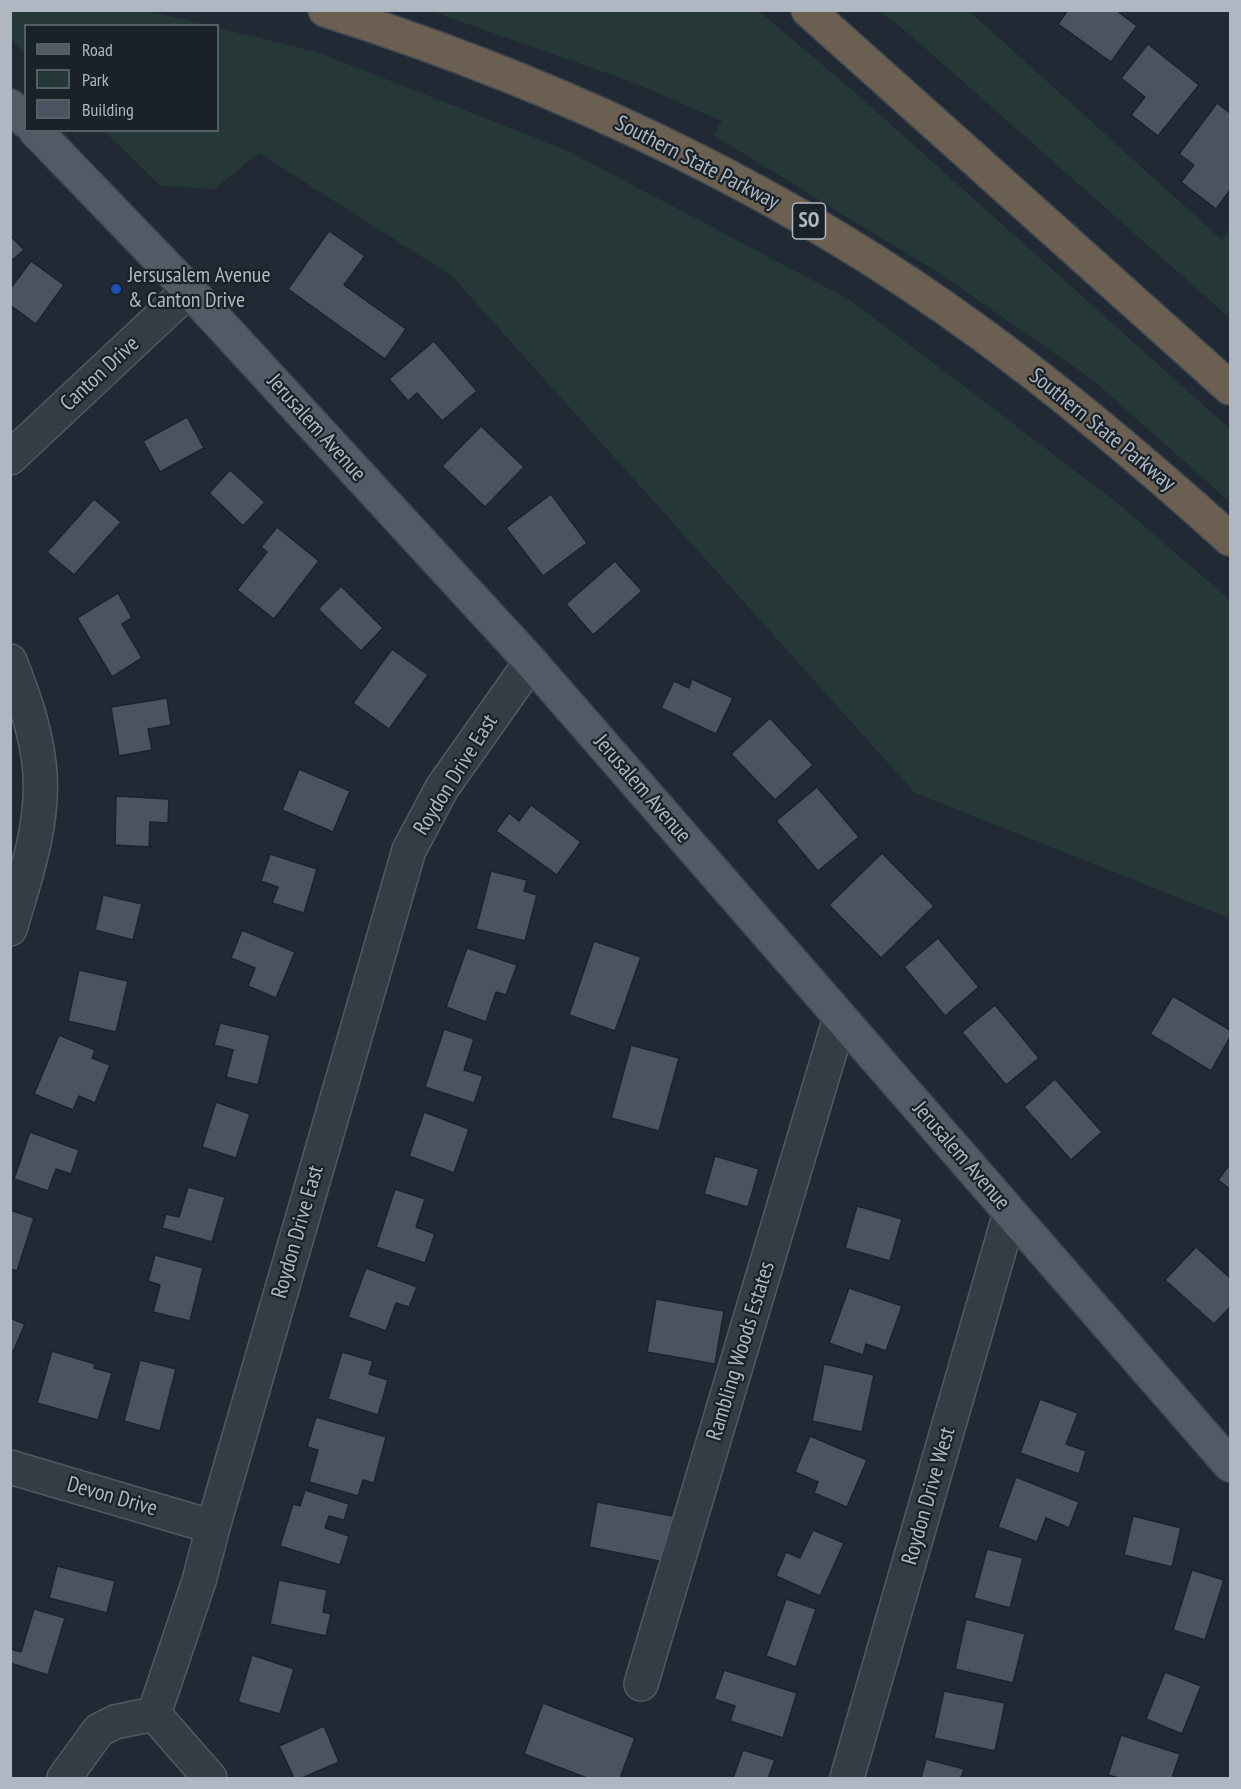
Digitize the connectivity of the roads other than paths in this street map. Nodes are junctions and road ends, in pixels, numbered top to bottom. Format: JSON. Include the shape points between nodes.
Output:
{"nodes":[{"id":1,"x":325,"y":10,"type":"edge"},
{"id":2,"x":808,"y":10,"type":"edge"},
{"id":3,"x":10,"y":106,"type":"edge"},
{"id":4,"x":24,"y":119,"type":"edge"},
{"id":5,"x":37,"y":132,"type":"edge"},
{"id":6,"x":1090,"y":263,"type":"junction"},
{"id":7,"x":189,"y":290,"type":"junction"},
{"id":8,"x":1230,"y":361,"type":"edge"},
{"id":9,"x":1230,"y":388,"type":"edge"},
{"id":10,"x":10,"y":458,"type":"edge"},
{"id":11,"x":1230,"y":539,"type":"edge"},
{"id":12,"x":10,"y":661,"type":"edge"},
{"id":13,"x":531,"y":662,"type":"junction"},
{"id":14,"x":10,"y":929,"type":"edge"},
{"id":15,"x":840,"y":1017,"type":"junction"},
{"id":16,"x":1010,"y":1213,"type":"junction"},
{"id":17,"x":1230,"y":1465,"type":"edge"},
{"id":18,"x":10,"y":1467,"type":"edge"},
{"id":19,"x":213,"y":1527,"type":"junction"},
{"id":20,"x":641,"y":1684,"type":"dead end"},
{"id":21,"x":154,"y":1714,"type":"junction"},
{"id":22,"x":64,"y":1779,"type":"edge"},
{"id":23,"x":210,"y":1779,"type":"edge"},
{"id":24,"x":847,"y":1779,"type":"edge"}],
"edges":[{"from":1,"to":11,"type":"highway","name":"Southern State Parkway","number":"SO","via":[[470,60],[580,104],[786,208],[980,332],[1093,419]]},
{"from":2,"to":6,"type":"highway"},
{"from":3,"to":4,"type":"main road"},
{"from":5,"to":7,"type":"main road","name":"Jerusalem Avenue"},
{"from":6,"to":8,"type":"highway"},
{"from":6,"to":9,"type":"highway"},
{"from":7,"to":10,"type":"street","name":"Canton Drive"},
{"from":7,"to":13,"type":"main road","name":"Jerusalem Avenue"},
{"from":12,"to":14,"type":"street","via":[[28,710],[39,763],[40,812]]},
{"from":13,"to":15,"type":"main road","name":"Jerusalem Avenue"},
{"from":13,"to":19,"type":"street","name":"Roydon Drive East","via":[[442,788],[409,850]]},
{"from":15,"to":16,"type":"main road","name":"Jerusalem Avenue"},
{"from":15,"to":20,"type":"street","name":"Rambling Woods Estates"},
{"from":16,"to":17,"type":"main road","name":"Jerusalem Avenue"},
{"from":16,"to":24,"type":"street","name":"Roydon Drive West"},
{"from":18,"to":19,"type":"street","name":"Devon Drive"},
{"from":19,"to":21,"type":"street","name":"Roydon Drive East"},
{"from":21,"to":22,"type":"street","via":[[115,1722],[99,1730]]},
{"from":21,"to":23,"type":"street"}]}
